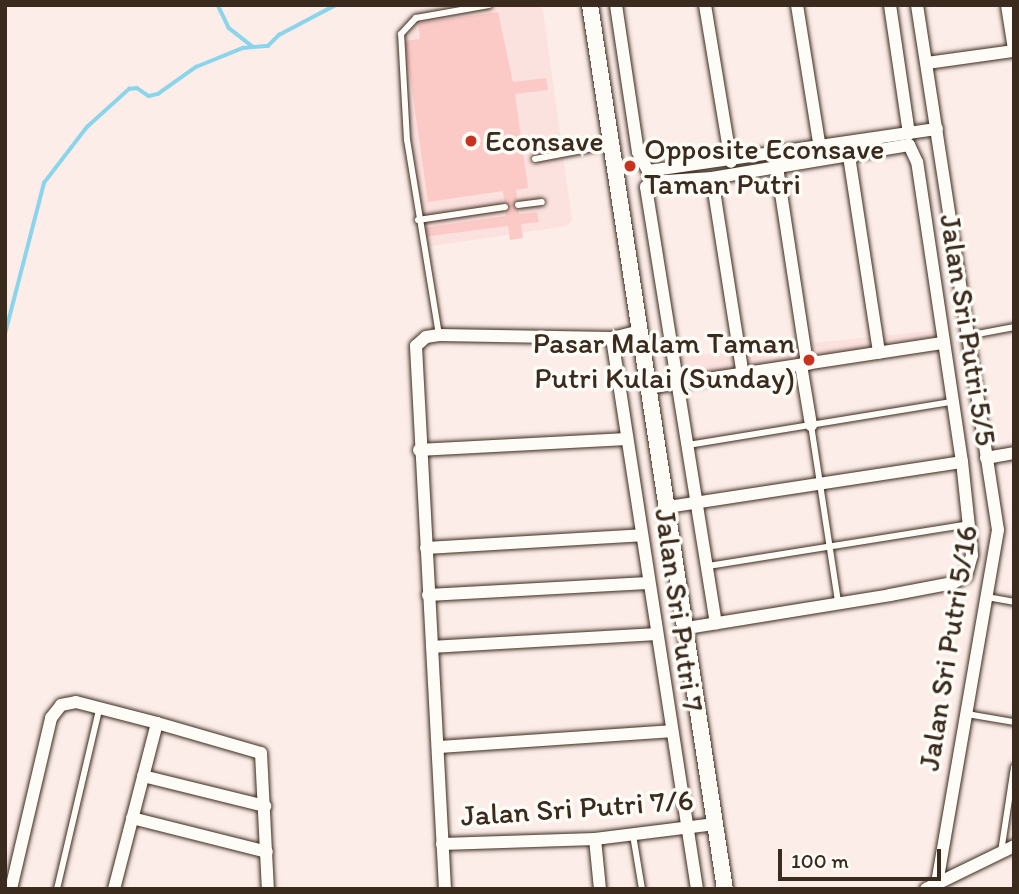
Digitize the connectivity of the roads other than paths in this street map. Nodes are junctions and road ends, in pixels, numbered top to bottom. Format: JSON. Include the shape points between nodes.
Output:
{"nodes":[{"id":1,"x":489,"y":5,"type":"edge"},
{"id":2,"x":590,"y":5,"type":"edge"},
{"id":3,"x":616,"y":5,"type":"edge"},
{"id":4,"x":705,"y":5,"type":"edge"},
{"id":5,"x":797,"y":5,"type":"edge"},
{"id":6,"x":890,"y":5,"type":"edge"},
{"id":7,"x":917,"y":5,"type":"edge"},
{"id":8,"x":1007,"y":5,"type":"edge"},
{"id":9,"x":1014,"y":50,"type":"edge"},
{"id":10,"x":927,"y":63,"type":"junction"},
{"id":11,"x":937,"y":129,"type":"junction"},
{"id":12,"x":909,"y":139,"type":"junction"},
{"id":13,"x":612,"y":144,"type":"junction"},
{"id":14,"x":820,"y":149,"type":"junction"},
{"id":15,"x":849,"y":156,"type":"junction"},
{"id":16,"x":535,"y":159,"type":"dead end"},
{"id":17,"x":731,"y":162,"type":"junction"},
{"id":18,"x":777,"y":167,"type":"junction"},
{"id":19,"x":712,"y":178,"type":"junction"},
{"id":20,"x":541,"y":202,"type":"dead end"},
{"id":21,"x":518,"y":205,"type":"dead end"},
{"id":22,"x":505,"y":207,"type":"dead end"},
{"id":23,"x":418,"y":220,"type":"junction"},
{"id":24,"x":1014,"y":327,"type":"edge"},
{"id":25,"x":640,"y":331,"type":"junction"},
{"id":26,"x":439,"y":335,"type":"junction"},
{"id":27,"x":967,"y":336,"type":"junction"},
{"id":28,"x":612,"y":338,"type":"junction"},
{"id":29,"x":943,"y":343,"type":"junction"},
{"id":30,"x":880,"y":354,"type":"junction"},
{"id":31,"x":804,"y":365,"type":"junction"},
{"id":32,"x":743,"y":375,"type":"junction"},
{"id":33,"x":676,"y":384,"type":"junction"},
{"id":34,"x":648,"y":388,"type":"junction"},
{"id":35,"x":952,"y":402,"type":"junction"},
{"id":36,"x":811,"y":425,"type":"junction"},
{"id":37,"x":626,"y":439,"type":"junction"},
{"id":38,"x":686,"y":446,"type":"junction"},
{"id":39,"x":419,"y":450,"type":"junction"},
{"id":40,"x":1014,"y":453,"type":"edge"},
{"id":41,"x":986,"y":458,"type":"junction"},
{"id":42,"x":962,"y":462,"type":"junction"},
{"id":43,"x":820,"y":486,"type":"junction"},
{"id":44,"x":695,"y":503,"type":"junction"},
{"id":45,"x":668,"y":507,"type":"junction"},
{"id":46,"x":968,"y":524,"type":"junction"},
{"id":47,"x":642,"y":536,"type":"junction"},
{"id":48,"x":425,"y":548,"type":"junction"},
{"id":49,"x":830,"y":548,"type":"junction"},
{"id":50,"x":706,"y":566,"type":"junction"},
{"id":51,"x":648,"y":583,"type":"junction"},
{"id":52,"x":428,"y":595,"type":"junction"},
{"id":53,"x":987,"y":597,"type":"junction"},
{"id":54,"x":838,"y":602,"type":"junction"},
{"id":55,"x":1014,"y":602,"type":"edge"},
{"id":56,"x":716,"y":623,"type":"junction"},
{"id":57,"x":687,"y":628,"type":"junction"},
{"id":58,"x":656,"y":634,"type":"junction"},
{"id":59,"x":432,"y":646,"type":"junction"},
{"id":60,"x":99,"y":710,"type":"junction"},
{"id":61,"x":967,"y":713,"type":"junction"},
{"id":62,"x":1014,"y":722,"type":"edge"},
{"id":63,"x":157,"y":723,"type":"junction"},
{"id":64,"x":671,"y":731,"type":"junction"},
{"id":65,"x":438,"y":747,"type":"junction"},
{"id":66,"x":1014,"y":767,"type":"edge"},
{"id":67,"x":143,"y":776,"type":"junction"},
{"id":68,"x":265,"y":806,"type":"junction"},
{"id":69,"x":132,"y":818,"type":"junction"},
{"id":70,"x":715,"y":824,"type":"junction"},
{"id":71,"x":688,"y":828,"type":"junction"},
{"id":72,"x":634,"y":835,"type":"junction"},
{"id":73,"x":595,"y":839,"type":"junction"},
{"id":74,"x":442,"y":844,"type":"junction"},
{"id":75,"x":1014,"y":846,"type":"edge"},
{"id":76,"x":267,"y":852,"type":"junction"},
{"id":77,"x":1000,"y":853,"type":"junction"},
{"id":78,"x":931,"y":886,"type":"edge"},
{"id":79,"x":16,"y":888,"type":"edge"},
{"id":80,"x":57,"y":889,"type":"edge"},
{"id":81,"x":114,"y":889,"type":"edge"},
{"id":82,"x":268,"y":889,"type":"edge"},
{"id":83,"x":445,"y":889,"type":"edge"},
{"id":84,"x":600,"y":889,"type":"edge"},
{"id":85,"x":642,"y":889,"type":"edge"},
{"id":86,"x":697,"y":889,"type":"edge"},
{"id":87,"x":725,"y":889,"type":"edge"}],
"edges":[{"from":1,"to":23,"type":"lane","via":[[416,18],[402,28],[407,141]]},
{"from":2,"to":13,"type":"street"},
{"from":3,"to":17,"type":"street","via":[[642,167],[656,172]]},
{"from":4,"to":17,"type":"street"},
{"from":5,"to":14,"type":"street"},
{"from":6,"to":12,"type":"street","name":"Jalan Sri Putri 5/5"},
{"from":7,"to":10,"type":"street","name":"Jalan Sri Putri 5/16"},
{"from":8,"to":9,"type":"street"},
{"from":9,"to":10,"type":"street"},
{"from":10,"to":11,"type":"street","name":"Jalan Sri Putri 5/16"},
{"from":11,"to":12,"type":"street"},
{"from":11,"to":27,"type":"street","name":"Jalan Sri Putri 5/16"},
{"from":12,"to":14,"type":"street"},
{"from":12,"to":15,"type":"street"},
{"from":12,"to":29,"type":"street","name":"Jalan Sri Putri 5/5","via":[[915,152]]},
{"from":13,"to":16,"type":"lane"},
{"from":13,"to":25,"type":"street"},
{"from":14,"to":17,"type":"street"},
{"from":15,"to":18,"type":"street"},
{"from":15,"to":30,"type":"street"},
{"from":18,"to":19,"type":"street"},
{"from":18,"to":31,"type":"street"},
{"from":19,"to":32,"type":"street"},
{"from":19,"to":33,"type":"street","via":[[651,182],[646,187]]},
{"from":20,"to":21,"type":"lane"},
{"from":22,"to":23,"type":"lane"},
{"from":23,"to":26,"type":"lane"},
{"from":24,"to":27,"type":"lane"},
{"from":25,"to":28,"type":"street"},
{"from":25,"to":34,"type":"street"},
{"from":26,"to":28,"type":"street"},
{"from":26,"to":39,"type":"street","via":[[426,337],[416,346]]},
{"from":27,"to":41,"type":"street","name":"Jalan Sri Putri 5/16"},
{"from":28,"to":37,"type":"street","name":"Jalan Sri Putri 7"},
{"from":29,"to":30,"type":"street"},
{"from":29,"to":35,"type":"street","name":"Jalan Sri Putri 5/5"},
{"from":30,"to":31,"type":"street"},
{"from":31,"to":32,"type":"street"},
{"from":31,"to":36,"type":"street"},
{"from":32,"to":33,"type":"street"},
{"from":33,"to":34,"type":"street"},
{"from":33,"to":38,"type":"street"},
{"from":34,"to":45,"type":"street"},
{"from":35,"to":36,"type":"lane"},
{"from":35,"to":42,"type":"street","name":"Jalan Sri Putri 5/5"},
{"from":36,"to":38,"type":"lane"},
{"from":36,"to":43,"type":"lane"},
{"from":37,"to":39,"type":"street"},
{"from":37,"to":47,"type":"street","name":"Jalan Sri Putri 7"},
{"from":38,"to":44,"type":"street"},
{"from":39,"to":48,"type":"street"},
{"from":40,"to":41,"type":"street"},
{"from":41,"to":53,"type":"street","name":"Jalan Sri Putri 5/16","via":[[998,530]]},
{"from":42,"to":43,"type":"street"},
{"from":42,"to":46,"type":"street","name":"Jalan Sri Putri 5/5"},
{"from":43,"to":44,"type":"street"},
{"from":43,"to":49,"type":"lane"},
{"from":44,"to":45,"type":"street"},
{"from":44,"to":50,"type":"street"},
{"from":45,"to":57,"type":"street"},
{"from":46,"to":49,"type":"lane"},
{"from":46,"to":54,"type":"street","name":"Jalan Sri Putri 5/5","via":[[972,555],[961,580]]},
{"from":47,"to":48,"type":"street"},
{"from":47,"to":51,"type":"street","name":"Jalan Sri Putri 7"},
{"from":48,"to":52,"type":"street"},
{"from":49,"to":50,"type":"lane"},
{"from":49,"to":54,"type":"lane"},
{"from":50,"to":56,"type":"street"},
{"from":51,"to":52,"type":"street"},
{"from":51,"to":58,"type":"street","name":"Jalan Sri Putri 7"},
{"from":52,"to":59,"type":"street"},
{"from":53,"to":55,"type":"lane"},
{"from":53,"to":61,"type":"street","name":"Jalan Sri Putri 5/16"},
{"from":54,"to":56,"type":"street","name":"Jalan Sri Putri 5/5"},
{"from":56,"to":57,"type":"street","name":"Jalan Sri Putri 5/5"},
{"from":57,"to":70,"type":"street"},
{"from":58,"to":59,"type":"street"},
{"from":58,"to":64,"type":"street","name":"Jalan Sri Putri 7"},
{"from":59,"to":65,"type":"street"},
{"from":60,"to":63,"type":"street"},
{"from":60,"to":79,"type":"street","via":[[76,702],[55,711]]},
{"from":60,"to":80,"type":"lane"},
{"from":61,"to":62,"type":"lane"},
{"from":61,"to":78,"type":"street","name":"Jalan Sri Putri 5/16"},
{"from":63,"to":67,"type":"street"},
{"from":63,"to":68,"type":"street","via":[[261,752]]},
{"from":64,"to":65,"type":"street"},
{"from":64,"to":71,"type":"street","name":"Jalan Sri Putri 7"},
{"from":65,"to":74,"type":"street"},
{"from":66,"to":77,"type":"lane"},
{"from":67,"to":68,"type":"street"},
{"from":67,"to":69,"type":"street"},
{"from":68,"to":76,"type":"street"},
{"from":69,"to":76,"type":"street"},
{"from":69,"to":81,"type":"street"},
{"from":70,"to":71,"type":"street","name":"Jalan Sri Putri 7/6"},
{"from":70,"to":87,"type":"street"},
{"from":71,"to":72,"type":"street","name":"Jalan Sri Putri 7/6"},
{"from":71,"to":86,"type":"street","name":"Jalan Sri Putri 7"},
{"from":72,"to":73,"type":"street","name":"Jalan Sri Putri 7/6"},
{"from":72,"to":85,"type":"lane"},
{"from":73,"to":74,"type":"street","name":"Jalan Sri Putri 7/6"},
{"from":73,"to":84,"type":"street"},
{"from":74,"to":83,"type":"street"},
{"from":75,"to":77,"type":"street"},
{"from":76,"to":82,"type":"street"},
{"from":77,"to":78,"type":"street"}]}
